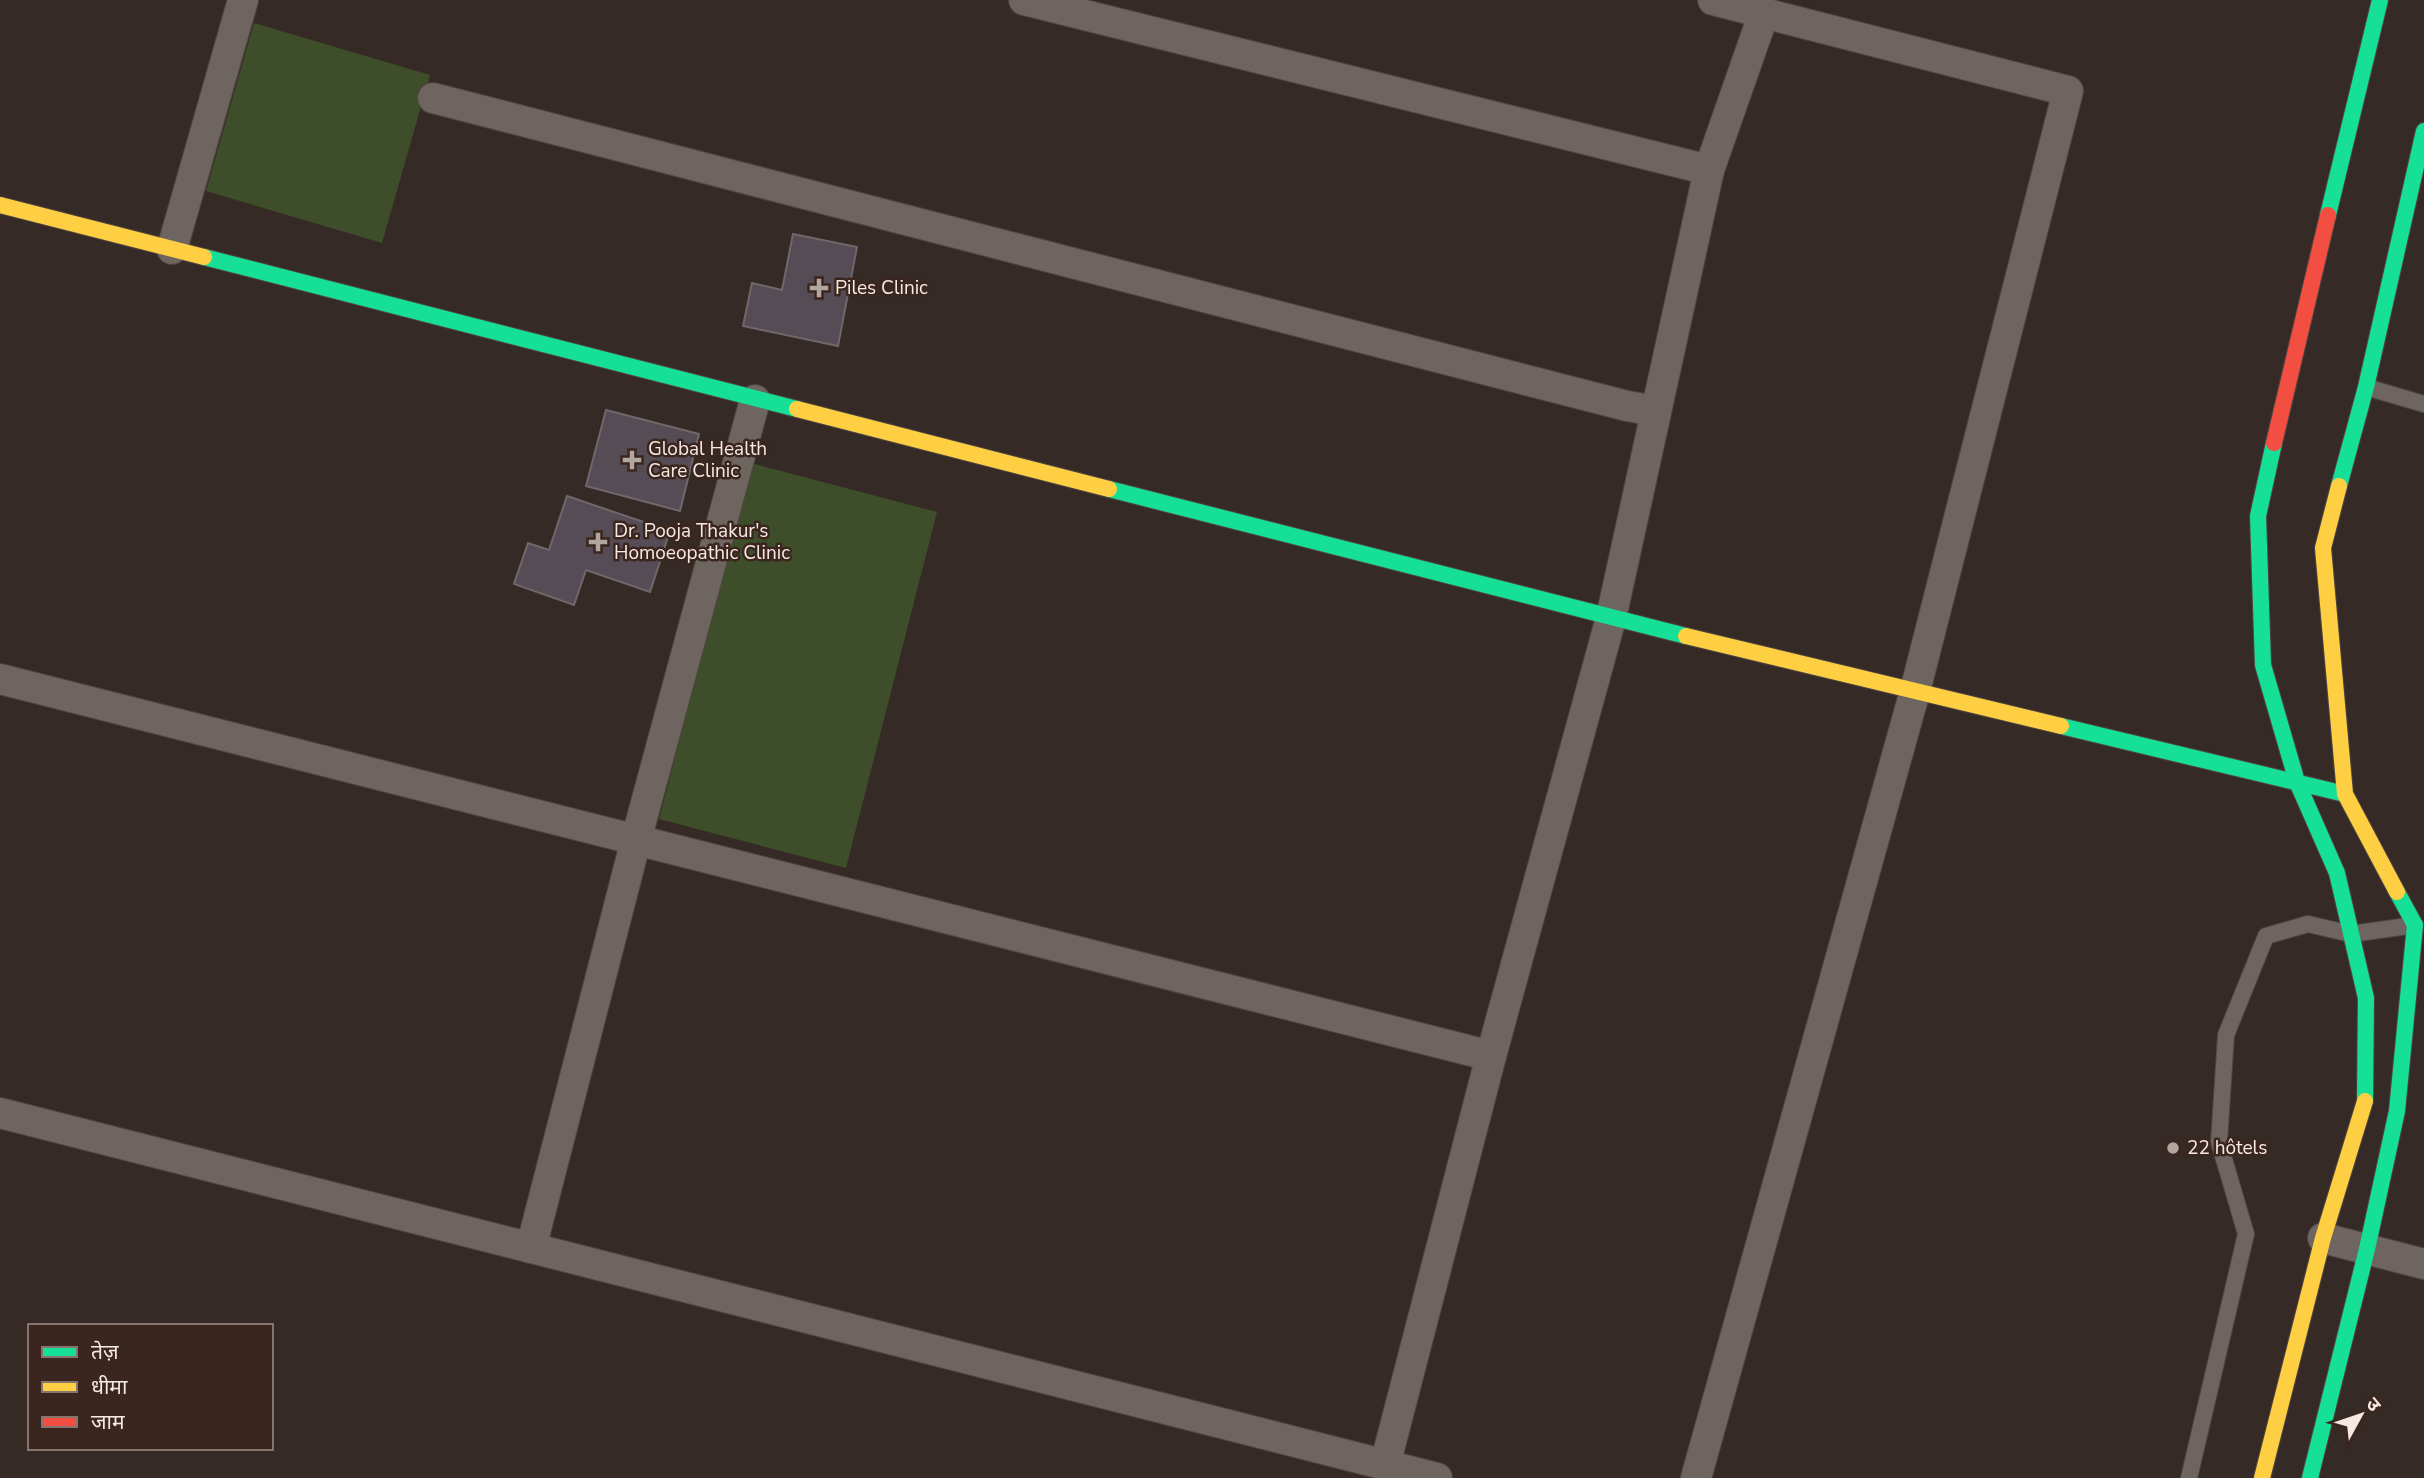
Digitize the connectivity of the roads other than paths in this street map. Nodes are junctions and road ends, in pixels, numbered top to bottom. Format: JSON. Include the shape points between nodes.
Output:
{"nodes":[{"id":1,"x":243,"y":0,"type":"edge"},
{"id":2,"x":1024,"y":0,"type":"edge"},
{"id":3,"x":1713,"y":0,"type":"edge"},
{"id":4,"x":2380,"y":0,"type":"edge"},
{"id":5,"x":1764,"y":13,"type":"junction"},
{"id":6,"x":433,"y":98,"type":"dead end"},
{"id":7,"x":2424,"y":131,"type":"edge"},
{"id":8,"x":1709,"y":170,"type":"junction"},
{"id":9,"x":0,"y":205,"type":"edge"},
{"id":10,"x":172,"y":249,"type":"junction"},
{"id":11,"x":2366,"y":387,"type":"junction"},
{"id":12,"x":755,"y":400,"type":"junction"},
{"id":13,"x":2424,"y":404,"type":"edge"},
{"id":14,"x":1656,"y":411,"type":"junction"},
{"id":15,"x":1611,"y":618,"type":"junction"},
{"id":16,"x":0,"y":680,"type":"edge"},
{"id":17,"x":1915,"y":691,"type":"junction"},
{"id":18,"x":2297,"y":782,"type":"junction"},
{"id":19,"x":2345,"y":794,"type":"junction"},
{"id":20,"x":636,"y":840,"type":"junction"},
{"id":21,"x":2419,"y":925,"type":"edge"},
{"id":22,"x":2351,"y":934,"type":"junction"},
{"id":23,"x":1491,"y":1056,"type":"junction"},
{"id":24,"x":0,"y":1113,"type":"edge"},
{"id":25,"x":2323,"y":1238,"type":"junction"},
{"id":26,"x":531,"y":1248,"type":"junction"},
{"id":27,"x":2367,"y":1249,"type":"junction"},
{"id":28,"x":2424,"y":1264,"type":"edge"},
{"id":29,"x":1385,"y":1465,"type":"junction"},
{"id":30,"x":1437,"y":1478,"type":"edge"},
{"id":31,"x":1696,"y":1478,"type":"edge"},
{"id":32,"x":2189,"y":1478,"type":"edge"},
{"id":33,"x":2262,"y":1478,"type":"edge"},
{"id":34,"x":2310,"y":1478,"type":"edge"}],
"edges":[{"from":1,"to":10,"type":"street"},
{"from":2,"to":8,"type":"street"},
{"from":3,"to":5,"type":"street"},
{"from":4,"to":18,"type":"street","via":[[2258,516],[2263,665]]},
{"from":5,"to":8,"type":"street"},
{"from":5,"to":17,"type":"street","via":[[2068,91]]},
{"from":6,"to":14,"type":"street"},
{"from":7,"to":11,"type":"street"},
{"from":8,"to":14,"type":"street"},
{"from":9,"to":10,"type":"street"},
{"from":10,"to":12,"type":"street"},
{"from":11,"to":13,"type":"lane"},
{"from":11,"to":19,"type":"street","via":[[2323,548]]},
{"from":12,"to":15,"type":"street"},
{"from":12,"to":20,"type":"street"},
{"from":14,"to":15,"type":"street"},
{"from":15,"to":17,"type":"street"},
{"from":15,"to":23,"type":"street"},
{"from":16,"to":20,"type":"street"},
{"from":17,"to":18,"type":"street"},
{"from":17,"to":31,"type":"street"},
{"from":18,"to":19,"type":"street"},
{"from":18,"to":22,"type":"street","via":[[2337,873]]},
{"from":19,"to":21,"type":"street"},
{"from":20,"to":23,"type":"street"},
{"from":20,"to":26,"type":"street"},
{"from":21,"to":22,"type":"lane"},
{"from":21,"to":27,"type":"street","via":[[2397,1111]]},
{"from":22,"to":25,"type":"street","via":[[2367,998],[2365,1107]]},
{"from":22,"to":32,"type":"lane","via":[[2308,924],[2266,936],[2226,1035],[2219,1142],[2246,1234]]},
{"from":23,"to":29,"type":"street"},
{"from":24,"to":26,"type":"street"},
{"from":25,"to":27,"type":"street"},
{"from":25,"to":33,"type":"street"},
{"from":26,"to":29,"type":"street"},
{"from":27,"to":28,"type":"street"},
{"from":27,"to":34,"type":"street"},
{"from":29,"to":30,"type":"street"}]}
